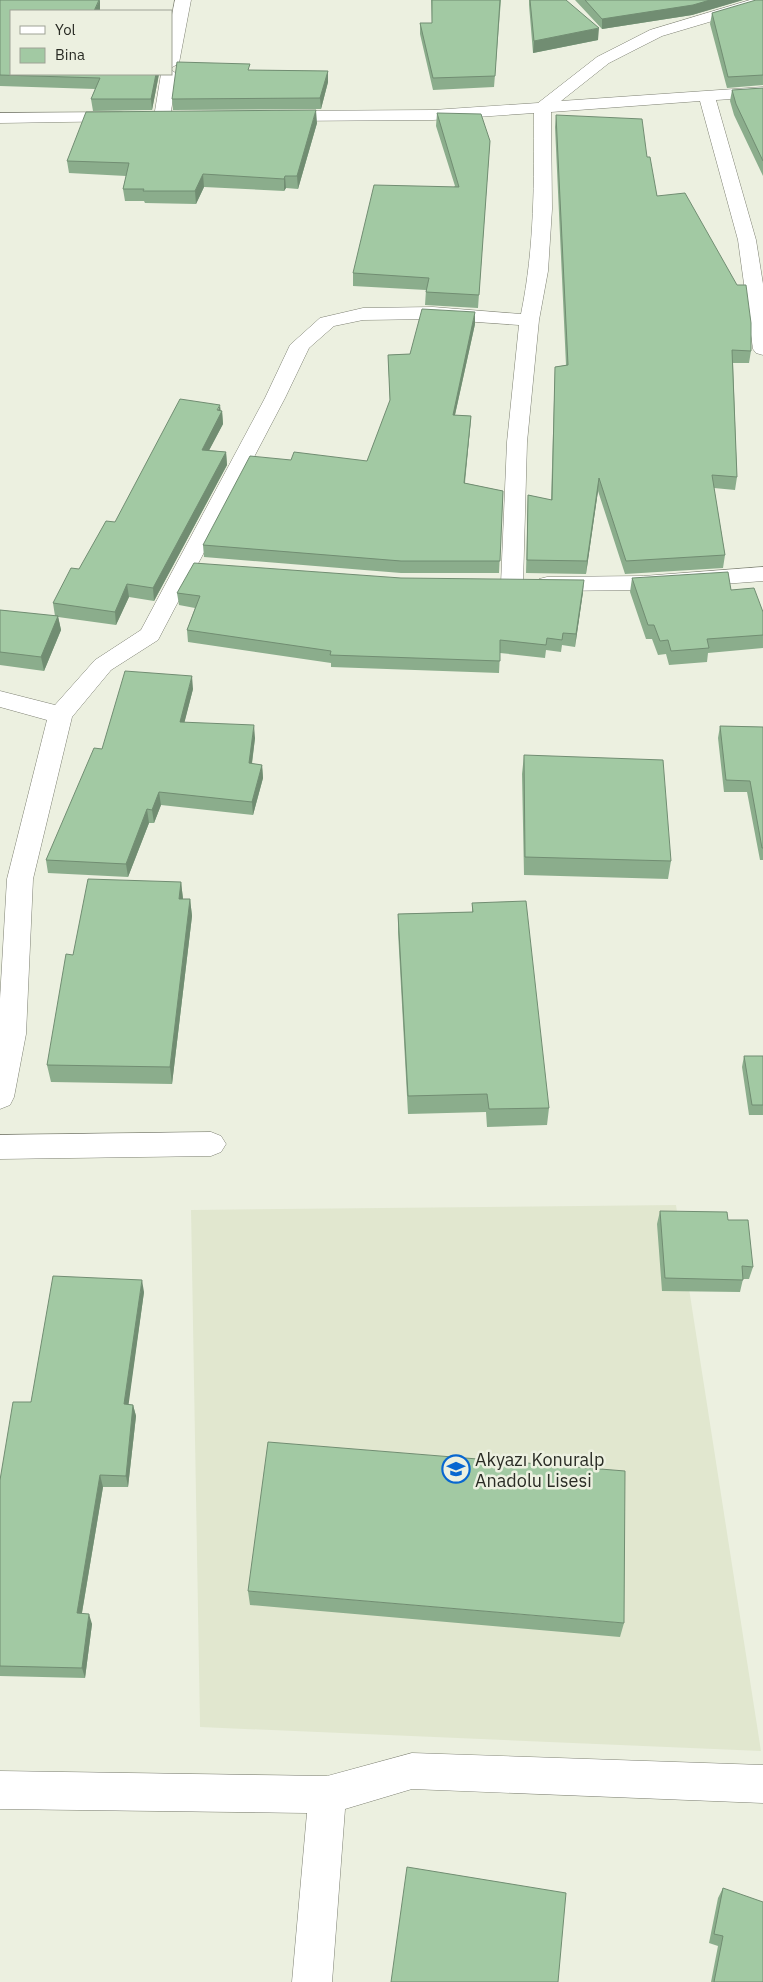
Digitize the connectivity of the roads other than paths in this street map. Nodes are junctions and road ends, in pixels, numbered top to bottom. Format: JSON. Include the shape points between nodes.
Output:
{"nodes":[{"id":1,"x":183,"y":0,"type":"edge"},
{"id":2,"x":760,"y":1,"type":"edge"},
{"id":3,"x":172,"y":58,"type":"edge"},
{"id":4,"x":169,"y":75,"type":"edge"},
{"id":5,"x":763,"y":92,"type":"edge"},
{"id":6,"x":706,"y":97,"type":"junction"},
{"id":7,"x":542,"y":108,"type":"junction"},
{"id":8,"x":181,"y":116,"type":"edge"},
{"id":9,"x":258,"y":116,"type":"edge"},
{"id":10,"x":162,"y":117,"type":"junction"},
{"id":11,"x":0,"y":118,"type":"edge"},
{"id":12,"x":755,"y":240,"type":"edge"},
{"id":13,"x":529,"y":320,"type":"junction"},
{"id":14,"x":763,"y":349,"type":"edge"},
{"id":15,"x":763,"y":574,"type":"edge"},
{"id":16,"x":0,"y":699,"type":"edge"},
{"id":17,"x":60,"y":715,"type":"junction"},
{"id":18,"x":10,"y":879,"type":"edge"},
{"id":19,"x":0,"y":1097,"type":"edge"},
{"id":20,"x":211,"y":1144,"type":"dead end"},
{"id":21,"x":0,"y":1147,"type":"edge"},
{"id":22,"x":763,"y":1784,"type":"edge"},
{"id":23,"x":0,"y":1790,"type":"edge"},
{"id":24,"x":328,"y":1794,"type":"junction"},
{"id":25,"x":312,"y":1982,"type":"edge"}],
"edges":[{"from":1,"to":3,"type":"street"},
{"from":2,"to":7,"type":"street","via":[[656,33],[603,60]]},
{"from":4,"to":10,"type":"street"},
{"from":5,"to":6,"type":"street"},
{"from":6,"to":7,"type":"street"},
{"from":6,"to":12,"type":"street"},
{"from":7,"to":9,"type":"street","via":[[433,115]]},
{"from":7,"to":13,"type":"street","via":[[543,209],[539,271]]},
{"from":8,"to":10,"type":"street"},
{"from":10,"to":11,"type":"street"},
{"from":12,"to":14,"type":"street"},
{"from":13,"to":15,"type":"street","via":[[502,584],[642,583]]},
{"from":13,"to":17,"type":"street","via":[[433,313],[363,314],[327,322],[300,345],[196,565],[150,635],[103,664]]},
{"from":16,"to":17,"type":"street"},
{"from":17,"to":18,"type":"street"},
{"from":18,"to":19,"type":"street","via":[[12,1034]]},
{"from":20,"to":21,"type":"street"},
{"from":22,"to":24,"type":"street","via":[[412,1771]]},
{"from":23,"to":24,"type":"street"},
{"from":24,"to":25,"type":"street"}]}
